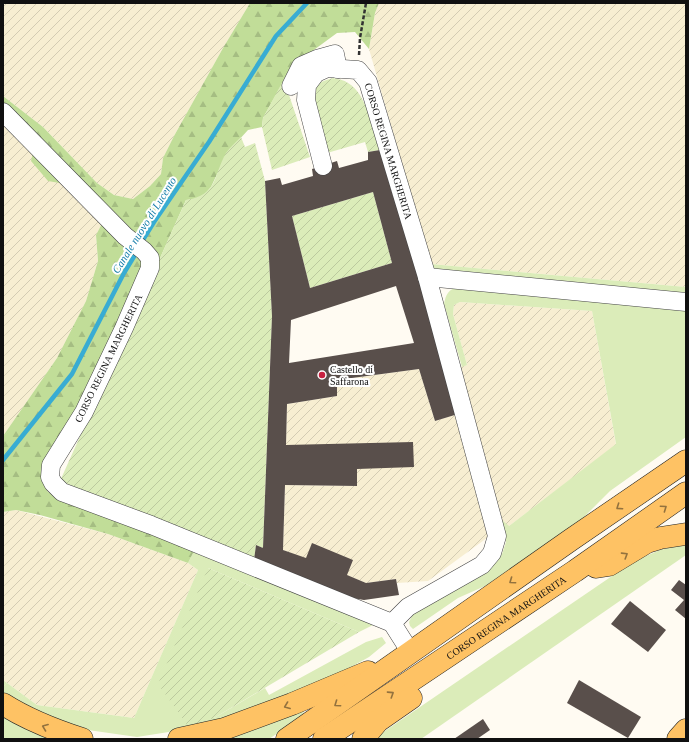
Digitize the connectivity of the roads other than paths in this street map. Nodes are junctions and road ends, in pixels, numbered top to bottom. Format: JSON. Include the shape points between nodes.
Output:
{"nodes":[{"id":1,"x":338,"y":69,"type":"junction"},
{"id":2,"x":292,"y":86,"type":"dead end"},
{"id":3,"x":3,"y":112,"type":"edge"},
{"id":4,"x":322,"y":166,"type":"dead end"},
{"id":5,"x":427,"y":277,"type":"junction"},
{"id":6,"x":686,"y":302,"type":"edge"},
{"id":7,"x":686,"y":449,"type":"edge"},
{"id":8,"x":686,"y":462,"type":"edge"},
{"id":9,"x":646,"y":489,"type":"junction"},
{"id":10,"x":686,"y":492,"type":"edge"},
{"id":11,"x":686,"y":534,"type":"edge"},
{"id":12,"x":575,"y":571,"type":"junction"},
{"id":13,"x":392,"y":623,"type":"junction"},
{"id":14,"x":456,"y":651,"type":"junction"},
{"id":15,"x":411,"y":653,"type":"junction"},
{"id":16,"x":3,"y":704,"type":"edge"},
{"id":17,"x":686,"y":730,"type":"edge"},
{"id":18,"x":82,"y":739,"type":"edge"},
{"id":19,"x":179,"y":739,"type":"edge"},
{"id":20,"x":286,"y":739,"type":"edge"},
{"id":21,"x":324,"y":739,"type":"edge"},
{"id":22,"x":363,"y":739,"type":"edge"},
{"id":23,"x":678,"y":739,"type":"edge"}],
"edges":[{"from":1,"to":2,"type":"street","via":[[335,54],[317,59],[301,66]]},
{"from":1,"to":4,"type":"street","via":[[327,68],[316,73],[307,85],[306,100]]},
{"from":1,"to":5,"type":"street","name":"CORSO REGINA MARGHERITA","via":[[358,70],[368,82]]},
{"from":3,"to":13,"type":"street","name":"CORSO REGINA MARGHERITA","via":[[125,236],[150,258],[150,268],[84,412],[51,465],[50,477],[53,483],[62,492],[151,525]]},
{"from":5,"to":6,"type":"street"},
{"from":5,"to":13,"type":"street","name":"CORSO REGINA MARGHERITA","via":[[497,536],[492,553],[482,566],[408,607]]},
{"from":7,"to":9,"type":"main road"},
{"from":8,"to":9,"type":"main road"},
{"from":9,"to":15,"type":"main road","one_way":true},
{"from":12,"to":10,"type":"main road","name":"CORSO REGINA MARGHERITA","one_way":true},
{"from":12,"to":11,"type":"main road","one_way":true,"via":[[609,564],[647,542]]},
{"from":12,"to":14,"type":"main road","name":"CORSO REGINA MARGHERITA"},
{"from":13,"to":15,"type":"street"},
{"from":21,"to":14,"type":"main road","name":"CORSO REGINA MARGHERITA","one_way":true},
{"from":14,"to":22,"type":"main road","via":[[415,694],[378,721]]},
{"from":15,"to":19,"type":"main road","one_way":true,"via":[[292,704],[224,729]]},
{"from":15,"to":20,"type":"main road","one_way":true},
{"from":18,"to":16,"type":"main road","one_way":true,"via":[[38,724]]},
{"from":17,"to":23,"type":"main road"}]}
